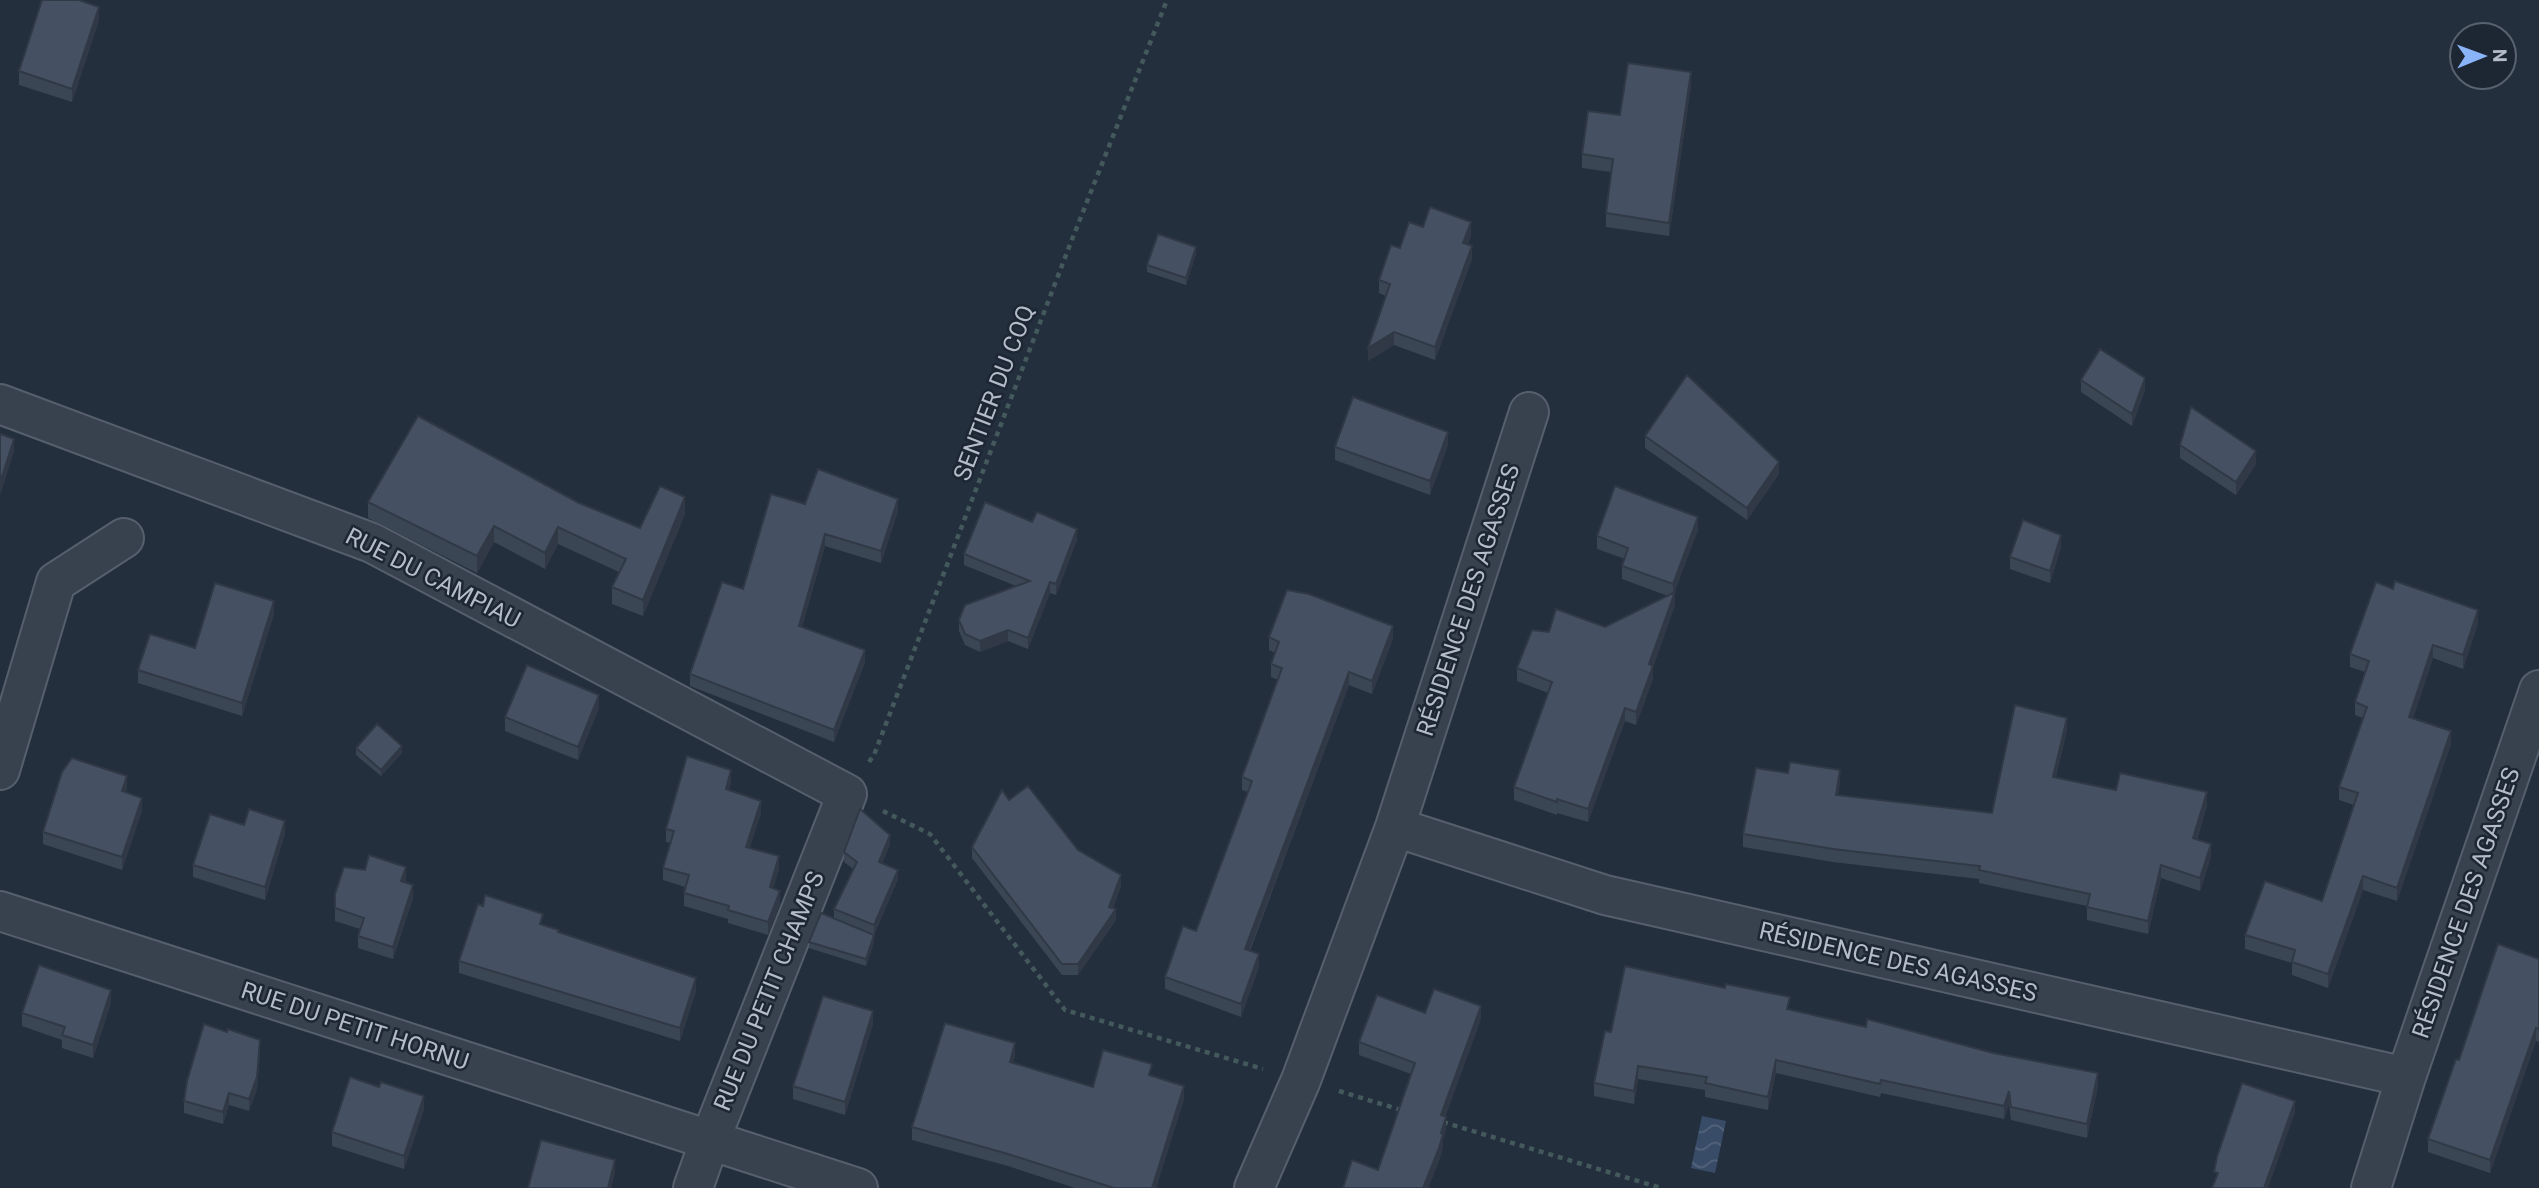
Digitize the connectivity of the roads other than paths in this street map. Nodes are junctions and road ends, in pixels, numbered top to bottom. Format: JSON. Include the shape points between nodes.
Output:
{"nodes":[{"id":1,"x":0,"y":404,"type":"edge"},
{"id":2,"x":1529,"y":412,"type":"dead end"},
{"id":3,"x":124,"y":538,"type":"dead end"},
{"id":4,"x":2539,"y":690,"type":"edge"},
{"id":5,"x":0,"y":770,"type":"edge"},
{"id":6,"x":847,"y":794,"type":"joint"},
{"id":7,"x":1395,"y":827,"type":"junction"},
{"id":8,"x":0,"y":911,"type":"edge"},
{"id":9,"x":2406,"y":1077,"type":"junction"},
{"id":10,"x":709,"y":1140,"type":"junction"},
{"id":11,"x":693,"y":1188,"type":"edge"},
{"id":12,"x":858,"y":1188,"type":"edge"},
{"id":13,"x":1254,"y":1188,"type":"edge"},
{"id":14,"x":2371,"y":1188,"type":"edge"}],
"edges":[{"from":1,"to":6,"type":"street","name":"RUE DU CAMPIAU","via":[[372,543]]},
{"from":2,"to":7,"type":"street","name":"RÉSIDENCE DES AGASSES"},
{"from":3,"to":5,"type":"street","via":[[56,582]]},
{"from":4,"to":9,"type":"street","name":"RÉSIDENCE DES AGASSES"},
{"from":6,"to":10,"type":"street","name":"RUE DU PETIT CHAMPS"},
{"from":7,"to":9,"type":"street","name":"RÉSIDENCE DES AGASSES","via":[[1605,895]]},
{"from":7,"to":13,"type":"street","name":"RÉSIDENCE DES AGASSES","via":[[1301,1080]]},
{"from":8,"to":10,"type":"street","name":"RUE DU PETIT HORNU"},
{"from":9,"to":14,"type":"street","name":"RÉSIDENCE DES AGASSES"},
{"from":10,"to":11,"type":"street","name":"RUE DU PETIT CHAMPS"},
{"from":10,"to":12,"type":"street"}]}
